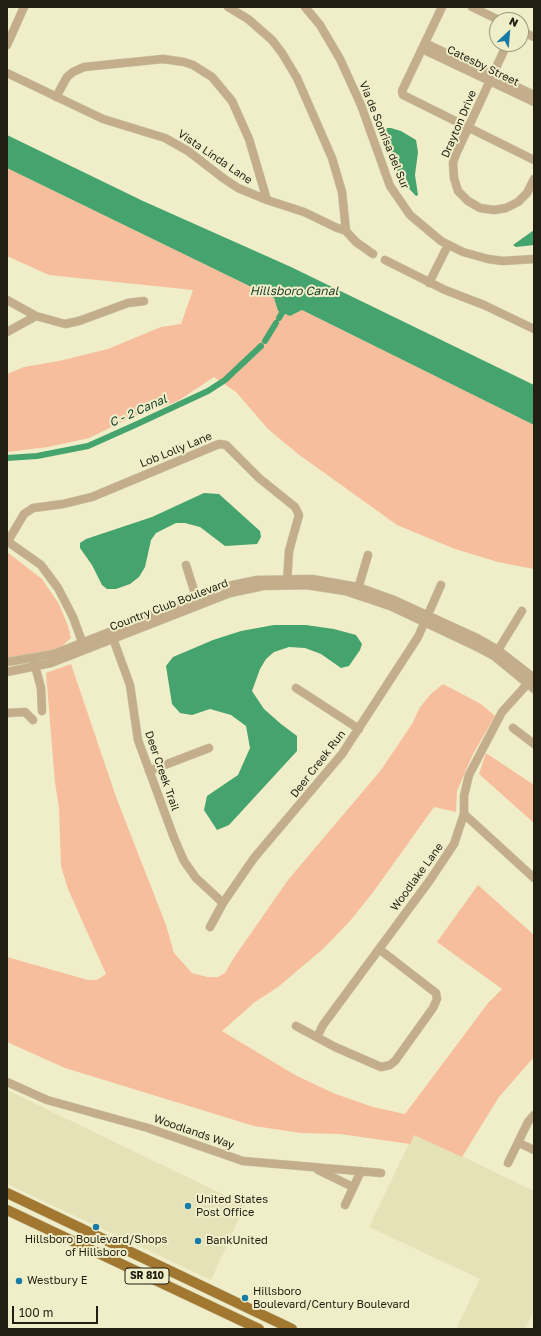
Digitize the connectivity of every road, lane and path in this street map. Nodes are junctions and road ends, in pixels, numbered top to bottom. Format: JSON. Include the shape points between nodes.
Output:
{"nodes":[{"id":1,"x":24,"y":7,"type":"edge"},
{"id":2,"x":228,"y":7,"type":"edge"},
{"id":3,"x":305,"y":7,"type":"edge"},
{"id":4,"x":442,"y":7,"type":"edge"},
{"id":5,"x":472,"y":7,"type":"edge"},
{"id":6,"x":489,"y":15,"type":"edge"},
{"id":7,"x":7,"y":45,"type":"edge"},
{"id":8,"x":424,"y":46,"type":"junction"},
{"id":9,"x":503,"y":52,"type":"edge"},
{"id":10,"x":7,"y":73,"type":"edge"},
{"id":11,"x":491,"y":79,"type":"junction"},
{"id":12,"x":534,"y":95,"type":"edge"},
{"id":13,"x":56,"y":97,"type":"junction"},
{"id":14,"x":534,"y":102,"type":"edge"},
{"id":15,"x":468,"y":128,"type":"junction"},
{"id":16,"x":534,"y":160,"type":"edge"},
{"id":17,"x":534,"y":179,"type":"edge"},
{"id":18,"x":267,"y":200,"type":"junction"},
{"id":19,"x":346,"y":231,"type":"junction"},
{"id":20,"x":448,"y":245,"type":"junction"},
{"id":21,"x":373,"y":254,"type":"dead end"},
{"id":22,"x":534,"y":259,"type":"edge"},
{"id":23,"x":385,"y":260,"type":"dead end"},
{"id":24,"x":429,"y":283,"type":"junction"},
{"id":25,"x":7,"y":300,"type":"edge"},
{"id":26,"x":144,"y":301,"type":"dead end"},
{"id":27,"x":36,"y":316,"type":"junction"},
{"id":28,"x":534,"y":329,"type":"edge"},
{"id":29,"x":7,"y":332,"type":"edge"},
{"id":30,"x":7,"y":541,"type":"edge"},
{"id":31,"x":368,"y":555,"type":"dead end"},
{"id":32,"x":186,"y":565,"type":"dead end"},
{"id":33,"x":287,"y":582,"type":"junction"},
{"id":34,"x":441,"y":584,"type":"dead end"},
{"id":35,"x":357,"y":590,"type":"junction"},
{"id":36,"x":197,"y":600,"type":"junction"},
{"id":37,"x":522,"y":611,"type":"dead end"},
{"id":38,"x":425,"y":618,"type":"junction"},
{"id":39,"x":112,"y":634,"type":"junction"},
{"id":40,"x":84,"y":646,"type":"junction"},
{"id":41,"x":496,"y":653,"type":"junction"},
{"id":42,"x":33,"y":659,"type":"junction"},
{"id":43,"x":7,"y":662,"type":"edge"},
{"id":44,"x":35,"y":667,"type":"junction"},
{"id":45,"x":7,"y":672,"type":"edge"},
{"id":46,"x":532,"y":682,"type":"edge"},
{"id":47,"x":296,"y":688,"type":"dead end"},
{"id":48,"x":42,"y":710,"type":"dead end"},
{"id":49,"x":7,"y":713,"type":"edge"},
{"id":50,"x":33,"y":720,"type":"dead end"},
{"id":51,"x":513,"y":728,"type":"dead end"},
{"id":52,"x":359,"y":729,"type":"junction"},
{"id":53,"x":534,"y":744,"type":"edge"},
{"id":54,"x":209,"y":748,"type":"dead end"},
{"id":55,"x":149,"y":771,"type":"junction"},
{"id":56,"x":464,"y":814,"type":"junction"},
{"id":57,"x":534,"y":878,"type":"edge"},
{"id":58,"x":223,"y":903,"type":"junction"},
{"id":59,"x":210,"y":927,"type":"dead end"},
{"id":60,"x":379,"y":949,"type":"junction"},
{"id":61,"x":296,"y":1026,"type":"dead end"},
{"id":62,"x":317,"y":1037,"type":"junction"},
{"id":63,"x":7,"y":1082,"type":"edge"},
{"id":64,"x":534,"y":1115,"type":"edge"},
{"id":65,"x":518,"y":1143,"type":"junction"},
{"id":66,"x":534,"y":1150,"type":"edge"},
{"id":67,"x":508,"y":1163,"type":"dead end"},
{"id":68,"x":312,"y":1167,"type":"junction"},
{"id":69,"x":361,"y":1171,"type":"junction"},
{"id":70,"x":381,"y":1173,"type":"dead end"},
{"id":71,"x":353,"y":1187,"type":"junction"},
{"id":72,"x":7,"y":1193,"type":"edge"},
{"id":73,"x":345,"y":1205,"type":"dead end"},
{"id":74,"x":7,"y":1210,"type":"edge"},
{"id":75,"x":131,"y":1252,"type":"junction"},
{"id":76,"x":107,"y":1257,"type":"junction"},
{"id":77,"x":145,"y":1259,"type":"junction"},
{"id":78,"x":128,"y":1267,"type":"junction"},
{"id":79,"x":258,"y":1329,"type":"edge"},
{"id":80,"x":292,"y":1329,"type":"edge"}],
"edges":[{"from":1,"to":7,"type":"street"},
{"from":2,"to":19,"type":"street","via":[[248,19],[272,40],[297,78],[332,158],[342,192]]},
{"from":3,"to":20,"type":"street","name":"Via de Sonrisa del Sur","via":[[328,38],[350,80],[371,130],[384,172],[398,199],[417,223]]},
{"from":4,"to":8,"type":"street"},
{"from":5,"to":6,"type":"street"},
{"from":8,"to":11,"type":"street","name":"Catesby Street"},
{"from":8,"to":15,"type":"street","via":[[402,91],[403,95]]},
{"from":9,"to":11,"type":"street","name":"Drayton Drive"},
{"from":10,"to":13,"type":"street","name":"Vista Linda Lane"},
{"from":11,"to":12,"type":"street","name":"Catesby Street"},
{"from":11,"to":14,"type":"street","name":"Catesby Street"},
{"from":11,"to":15,"type":"street","name":"Drayton Drive"},
{"from":13,"to":18,"type":"street","name":"Vista Linda Lane","via":[[103,119],[165,138],[188,151],[228,182]]},
{"from":13,"to":18,"type":"street","via":[[67,78],[84,67],[163,59],[193,65],[212,77],[232,101],[250,139]]},
{"from":15,"to":16,"type":"street"},
{"from":15,"to":17,"type":"street","name":"Drayton Drive","via":[[456,154],[453,173],[458,191],[468,201],[485,209],[506,208],[522,199]]},
{"from":18,"to":19,"type":"street","name":"Vista Linda Lane","via":[[304,212]]},
{"from":19,"to":21,"type":"street","name":"Vista Linda Lane"},
{"from":20,"to":22,"type":"street","name":"Via de Sonrisa del Sur","via":[[488,259]]},
{"from":20,"to":24,"type":"street"},
{"from":23,"to":24,"type":"street"},
{"from":24,"to":28,"type":"street"},
{"from":25,"to":27,"type":"street"},
{"from":26,"to":27,"type":"street","via":[[128,303],[65,324]]},
{"from":27,"to":29,"type":"street"},
{"from":30,"to":33,"type":"street","name":"Lob Lolly Lane","via":[[24,514],[33,508],[92,497],[218,444],[226,445],[259,478],[295,507],[299,515],[289,551]]},
{"from":30,"to":40,"type":"street","via":[[41,565],[58,588]]},
{"from":31,"to":35,"type":"street"},
{"from":32,"to":36,"type":"street"},
{"from":33,"to":35,"type":"street","name":"Country Club Boulevard","via":[[325,580]]},
{"from":33,"to":36,"type":"street","name":"Country Club Boulevard","via":[[235,584]]},
{"from":34,"to":38,"type":"street","name":"Deer Creek Run"},
{"from":35,"to":38,"type":"street","name":"Country Club Boulevard","via":[[390,606]]},
{"from":36,"to":39,"type":"street","name":"Country Club Boulevard"},
{"from":37,"to":41,"type":"street"},
{"from":38,"to":41,"type":"street","name":"Country Club Boulevard"},
{"from":38,"to":52,"type":"street","name":"Deer Creek Run","via":[[418,637]]},
{"from":39,"to":40,"type":"street","name":"Country Club Boulevard"},
{"from":39,"to":55,"type":"street","name":"Deer Creek Trail","via":[[130,685],[136,729]]},
{"from":40,"to":42,"type":"street","name":"Country Club Boulevard"},
{"from":40,"to":44,"type":"street","name":"Country Club Boulevard"},
{"from":41,"to":46,"type":"street","name":"Country Club Boulevard"},
{"from":42,"to":43,"type":"street","name":"Country Club Boulevard"},
{"from":42,"to":44,"type":"street"},
{"from":44,"to":45,"type":"street","name":"Country Club Boulevard"},
{"from":44,"to":48,"type":"street","via":[[41,688]]},
{"from":46,"to":56,"type":"street","name":"Woodlake Lane","via":[[502,712],[471,770],[464,796]]},
{"from":47,"to":52,"type":"street"},
{"from":49,"to":50,"type":"street","via":[[25,712]]},
{"from":51,"to":53,"type":"street"},
{"from":52,"to":58,"type":"street","name":"Deer Creek Run","via":[[342,754],[254,858]]},
{"from":54,"to":55,"type":"street"},
{"from":55,"to":58,"type":"street","name":"Deer Creek Trail","via":[[184,861],[196,878]]},
{"from":56,"to":57,"type":"street"},
{"from":56,"to":60,"type":"street","name":"Woodlake Lane","via":[[454,844]]},
{"from":58,"to":59,"type":"street","name":"Deer Creek Run"},
{"from":60,"to":62,"type":"street","name":"Woodlake Lane","via":[[323,1025]]},
{"from":60,"to":62,"type":"street","via":[[436,993],[437,999],[433,1008],[390,1065],[381,1066]]},
{"from":61,"to":62,"type":"street"},
{"from":63,"to":68,"type":"street","name":"Woodlands Way","via":[[47,1100],[148,1128],[243,1161]]},
{"from":64,"to":65,"type":"street"},
{"from":65,"to":66,"type":"street"},
{"from":65,"to":67,"type":"street"},
{"from":68,"to":69,"type":"street","name":"Woodlands Way"},
{"from":68,"to":71,"type":"street"},
{"from":69,"to":70,"type":"street","name":"Woodlands Way"},
{"from":69,"to":71,"type":"street"},
{"from":71,"to":73,"type":"street"},
{"from":72,"to":75,"type":"main road","number":"SR 810"},
{"from":74,"to":76,"type":"main road","number":"SR 810"},
{"from":75,"to":76,"type":"main road","via":[[123,1257]]},
{"from":75,"to":77,"type":"main road","number":"SR 810"},
{"from":76,"to":78,"type":"main road","number":"SR 810"},
{"from":77,"to":78,"type":"main road"},
{"from":77,"to":80,"type":"main road","number":"SR 810"},
{"from":78,"to":79,"type":"main road","number":"SR 810"}]}
